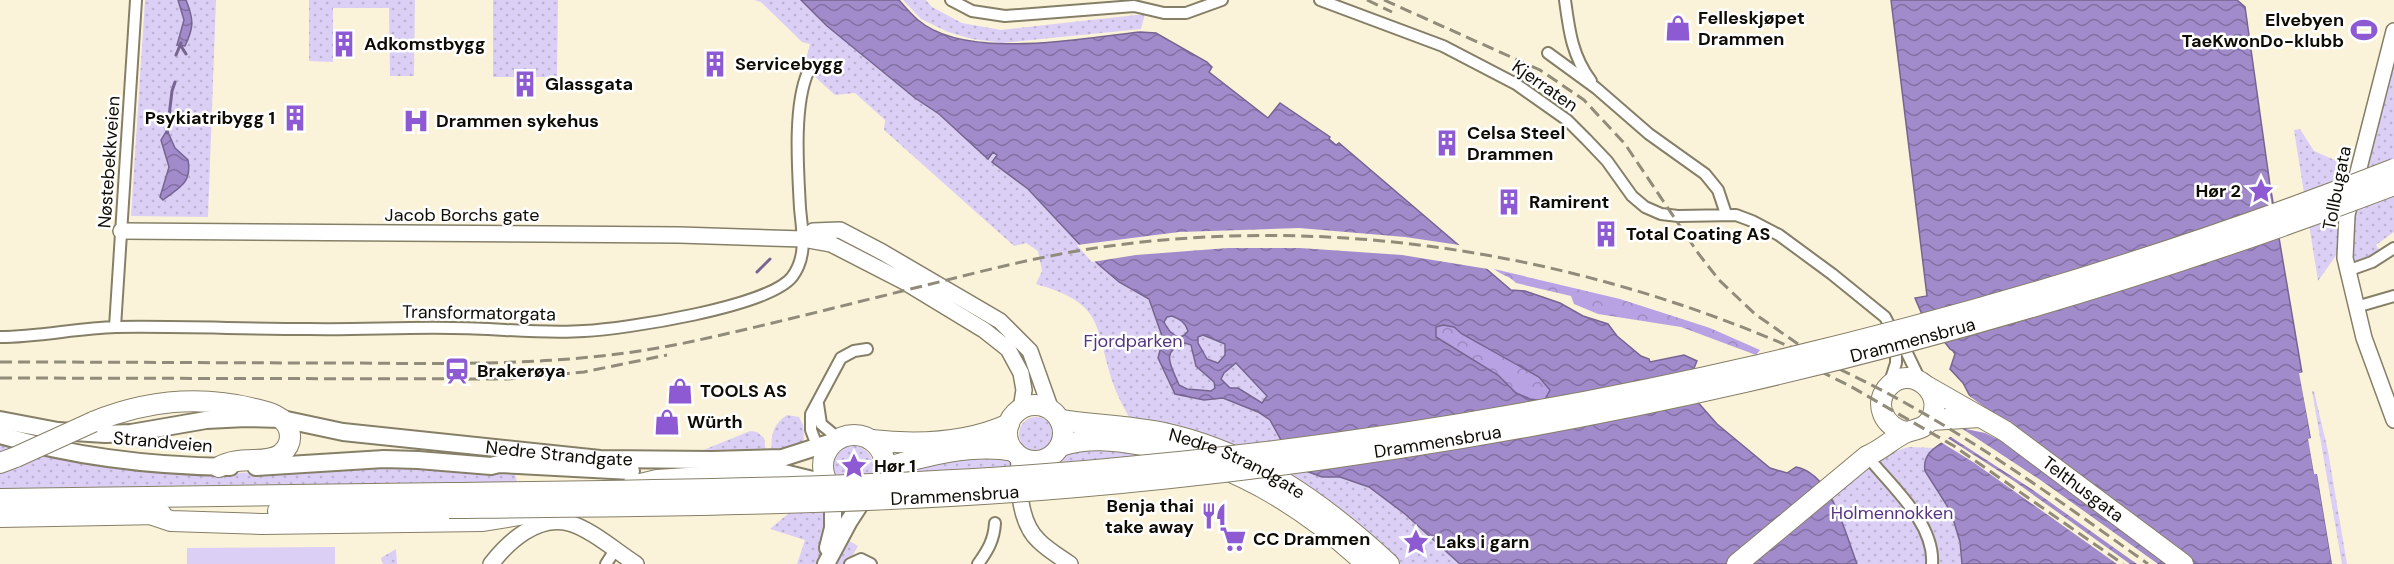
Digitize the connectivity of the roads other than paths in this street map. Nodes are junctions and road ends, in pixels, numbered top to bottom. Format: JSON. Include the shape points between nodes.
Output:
{"nodes":[{"id":1,"x":136,"y":0,"type":"edge"},
{"id":2,"x":951,"y":0,"type":"edge"},
{"id":3,"x":1222,"y":0,"type":"edge"},
{"id":4,"x":1320,"y":0,"type":"edge"},
{"id":5,"x":1565,"y":0,"type":"edge"},
{"id":6,"x":2394,"y":31,"type":"edge"},
{"id":7,"x":1548,"y":52,"type":"dead end"},
{"id":8,"x":808,"y":72,"type":"dead end"},
{"id":9,"x":1596,"y":88,"type":"junction"},
{"id":10,"x":2394,"y":169,"type":"edge"},
{"id":11,"x":2394,"y":185,"type":"edge"},
{"id":12,"x":1726,"y":214,"type":"junction"},
{"id":13,"x":121,"y":231,"type":"junction"},
{"id":14,"x":803,"y":239,"type":"junction"},
{"id":15,"x":2394,"y":248,"type":"edge"},
{"id":16,"x":2347,"y":271,"type":"junction"},
{"id":17,"x":2394,"y":296,"type":"edge"},
{"id":18,"x":2356,"y":307,"type":"junction"},
{"id":19,"x":115,"y":327,"type":"junction"},
{"id":20,"x":0,"y":338,"type":"edge"},
{"id":21,"x":1896,"y":338,"type":"junction"},
{"id":22,"x":867,"y":348,"type":"dead end"},
{"id":23,"x":1924,"y":384,"type":"junction"},
{"id":24,"x":1889,"y":385,"type":"junction"},
{"id":25,"x":818,"y":404,"type":"junction"},
{"id":26,"x":1951,"y":409,"type":"junction"},
{"id":27,"x":1055,"y":415,"type":"junction"},
{"id":28,"x":1015,"y":417,"type":"junction"},
{"id":29,"x":282,"y":419,"type":"junction"},
{"id":30,"x":1885,"y":419,"type":"junction"},
{"id":31,"x":0,"y":420,"type":"edge"},
{"id":32,"x":1931,"y":420,"type":"junction"},
{"id":33,"x":2394,"y":420,"type":"edge"},
{"id":34,"x":1907,"y":432,"type":"junction"},
{"id":35,"x":0,"y":435,"type":"edge"},
{"id":36,"x":871,"y":440,"type":"junction"},
{"id":37,"x":453,"y":442,"type":"junction"},
{"id":38,"x":1060,"y":446,"type":"junction"},
{"id":39,"x":828,"y":447,"type":"junction"},
{"id":40,"x":1016,"y":453,"type":"junction"},
{"id":41,"x":1867,"y":456,"type":"junction"},
{"id":42,"x":8,"y":460,"type":"edge"},
{"id":43,"x":1039,"y":461,"type":"junction"},
{"id":44,"x":325,"y":463,"type":"junction"},
{"id":45,"x":499,"y":464,"type":"junction"},
{"id":46,"x":219,"y":467,"type":"junction"},
{"id":47,"x":885,"y":468,"type":"junction"},
{"id":48,"x":723,"y":474,"type":"junction"},
{"id":49,"x":830,"y":487,"type":"junction"},
{"id":50,"x":866,"y":495,"type":"junction"},
{"id":51,"x":1022,"y":495,"type":"junction"},
{"id":52,"x":0,"y":499,"type":"edge"},
{"id":53,"x":449,"y":501,"type":"junction"},
{"id":54,"x":150,"y":514,"type":"junction"},
{"id":55,"x":0,"y":517,"type":"edge"},
{"id":56,"x":995,"y":523,"type":"dead end"},
{"id":57,"x":615,"y":550,"type":"junction"},
{"id":58,"x":853,"y":562,"type":"edge"},
{"id":59,"x":491,"y":564,"type":"edge"},
{"id":60,"x":606,"y":564,"type":"edge"},
{"id":61,"x":636,"y":564,"type":"edge"},
{"id":62,"x":821,"y":564,"type":"edge"},
{"id":63,"x":826,"y":564,"type":"edge"},
{"id":64,"x":871,"y":564,"type":"edge"},
{"id":65,"x":978,"y":564,"type":"edge"},
{"id":66,"x":1070,"y":564,"type":"edge"},
{"id":67,"x":1366,"y":564,"type":"edge"},
{"id":68,"x":1389,"y":564,"type":"edge"},
{"id":69,"x":1737,"y":564,"type":"edge"},
{"id":70,"x":1932,"y":564,"type":"edge"},
{"id":71,"x":2183,"y":564,"type":"edge"}],
"edges":[{"from":1,"to":13,"type":"street","name":"Nøstebekkveien"},
{"from":2,"to":3,"type":"street","via":[[972,11],[1005,16],[1134,6],[1186,13]]},
{"from":4,"to":12,"type":"street","name":"Kjerraten","via":[[1443,46],[1516,84],[1553,109],[1587,140],[1645,207],[1678,216]]},
{"from":5,"to":9,"type":"street","name":"Kjerraten","via":[[1572,47]]},
{"from":6,"to":16,"type":"street","name":"Tollbugata","via":[[2347,215]]},
{"from":7,"to":9,"type":"street","name":"Kjerraten"},
{"from":8,"to":14,"type":"street","via":[[800,100],[799,128]]},
{"from":9,"to":12,"type":"street","name":"Kjerraten","via":[[1649,134],[1705,174],[1718,190]]},
{"from":10,"to":53,"type":"highway","name":"Drammensbrua","bridge":true,"via":[[2198,239],[1940,318],[1706,375],[1445,426],[1239,455],[1011,477]]},
{"from":11,"to":53,"type":"highway","name":"Drammensbrua","bridge":true,"via":[[2201,254],[1941,333],[1687,395],[1446,441],[1230,471],[991,493],[818,502]]},
{"from":12,"to":21,"type":"street","name":"Kjerraten","via":[[1752,221],[1779,235],[1878,309]]},
{"from":13,"to":14,"type":"street","name":"Jacob Borchs gate"},
{"from":13,"to":19,"type":"street","name":"Nøstebekkveien"},
{"from":14,"to":19,"type":"street","name":"Transformatorgata","via":[[800,262],[782,287],[699,314],[641,325],[583,331]]},
{"from":14,"to":27,"type":"street","name":"Jacob Borchs gate","via":[[813,231],[840,230],[1000,321],[1030,351]]},
{"from":14,"to":28,"type":"street","name":"Jacob Borchs gate","via":[[843,249],[905,282],[1008,349],[1018,366],[1024,390]]},
{"from":15,"to":16,"type":"street"},
{"from":16,"to":18,"type":"street","name":"Tollbugata"},
{"from":17,"to":18,"type":"street"},
{"from":18,"to":33,"type":"street","name":"Tollbugata"},
{"from":19,"to":20,"type":"street","name":"Transformatorgata"},
{"from":21,"to":23,"type":"street","name":"Kjerraten"},
{"from":21,"to":24,"type":"street","via":[[1897,354]]},
{"from":22,"to":25,"type":"street","via":[[841,358]]},
{"from":23,"to":24,"type":"highway","via":[[1904,378]]},
{"from":23,"to":26,"type":"highway"},
{"from":23,"to":32,"type":"highway","via":[[1935,403]]},
{"from":24,"to":30,"type":"highway","via":[[1881,401]]},
{"from":25,"to":39,"type":"street"},
{"from":25,"to":39,"type":"street","via":[[809,421]]},
{"from":26,"to":32,"type":"highway","name":"Telthusgata"},
{"from":26,"to":71,"type":"highway","name":"Telthusgata","via":[[1980,417],[2026,446]]},
{"from":27,"to":28,"type":"highway","via":[[1044,406],[1035,405]]},
{"from":27,"to":38,"type":"highway","via":[[1063,433]]},
{"from":27,"to":68,"type":"highway","name":"Nedre Strandgate","via":[[1164,433],[1247,462],[1319,505]]},
{"from":28,"to":36,"type":"highway","via":[[989,433],[924,443]]},
{"from":28,"to":40,"type":"highway","via":[[1008,438]]},
{"from":29,"to":31,"type":"main road","name":"Strandveien","via":[[206,420],[105,434]]},
{"from":29,"to":37,"type":"main road","name":"Nedre Strandgate","via":[[331,431]]},
{"from":29,"to":42,"type":"highway","bridge":true,"via":[[237,405],[197,400],[145,405],[93,422]]},
{"from":29,"to":46,"type":"highway","via":[[290,439],[279,455],[229,460]]},
{"from":30,"to":34,"type":"highway","via":[[1894,428]]},
{"from":30,"to":41,"type":"highway"},
{"from":32,"to":34,"type":"highway","via":[[1923,428]]},
{"from":34,"to":41,"type":"highway"},
{"from":35,"to":46,"type":"main road","name":"Strandveien","via":[[87,454]]},
{"from":36,"to":39,"type":"highway","via":[[852,435]]},
{"from":36,"to":47,"type":"highway","via":[[880,450]]},
{"from":37,"to":39,"type":"main road","name":"Nedre Strandgate","via":[[639,460],[782,458]]},
{"from":37,"to":44,"type":"main road","via":[[444,451],[378,449],[338,454]]},
{"from":37,"to":45,"type":"main road","via":[[466,454],[493,459]]},
{"from":38,"to":43,"type":"highway","via":[[1052,456]]},
{"from":38,"to":67,"type":"highway","name":"Nedre Strandgate","via":[[1079,440],[1128,442],[1183,454],[1237,473],[1310,516]]},
{"from":39,"to":49,"type":"highway","via":[[823,473]]},
{"from":40,"to":43,"type":"highway"},
{"from":40,"to":47,"type":"highway","via":[[992,447]]},
{"from":40,"to":51,"type":"street"},
{"from":41,"to":69,"type":"highway"},
{"from":41,"to":70,"type":"street","via":[[1923,525],[1931,543]]},
{"from":43,"to":51,"type":"street"},
{"from":44,"to":45,"type":"main road","name":"Nedre Strandgate","via":[[402,459]]},
{"from":44,"to":46,"type":"main road","name":"Strandveien"},
{"from":45,"to":48,"type":"main road","name":"Nedre Strandgate"},
{"from":47,"to":50,"type":"highway","via":[[880,483]]},
{"from":48,"to":49,"type":"main road","name":"Nedre Strandgate","via":[[784,473]]},
{"from":48,"to":54,"type":"highway","via":[[657,480],[573,505],[483,521],[261,524],[171,521]]},
{"from":49,"to":50,"type":"highway","via":[[849,497]]},
{"from":49,"to":62,"type":"main road","via":[[833,528]]},
{"from":50,"to":63,"type":"main road"},
{"from":51,"to":66,"type":"street","via":[[1032,533]]},
{"from":52,"to":53,"type":"highway"},
{"from":53,"to":54,"type":"highway"},
{"from":54,"to":55,"type":"highway"},
{"from":56,"to":65,"type":"street","via":[[990,548]]},
{"from":57,"to":59,"type":"street","via":[[578,527],[552,522],[522,534]]},
{"from":57,"to":60,"type":"street"},
{"from":57,"to":61,"type":"street"},
{"from":58,"to":64,"type":"street","via":[[861,559]]}]}
